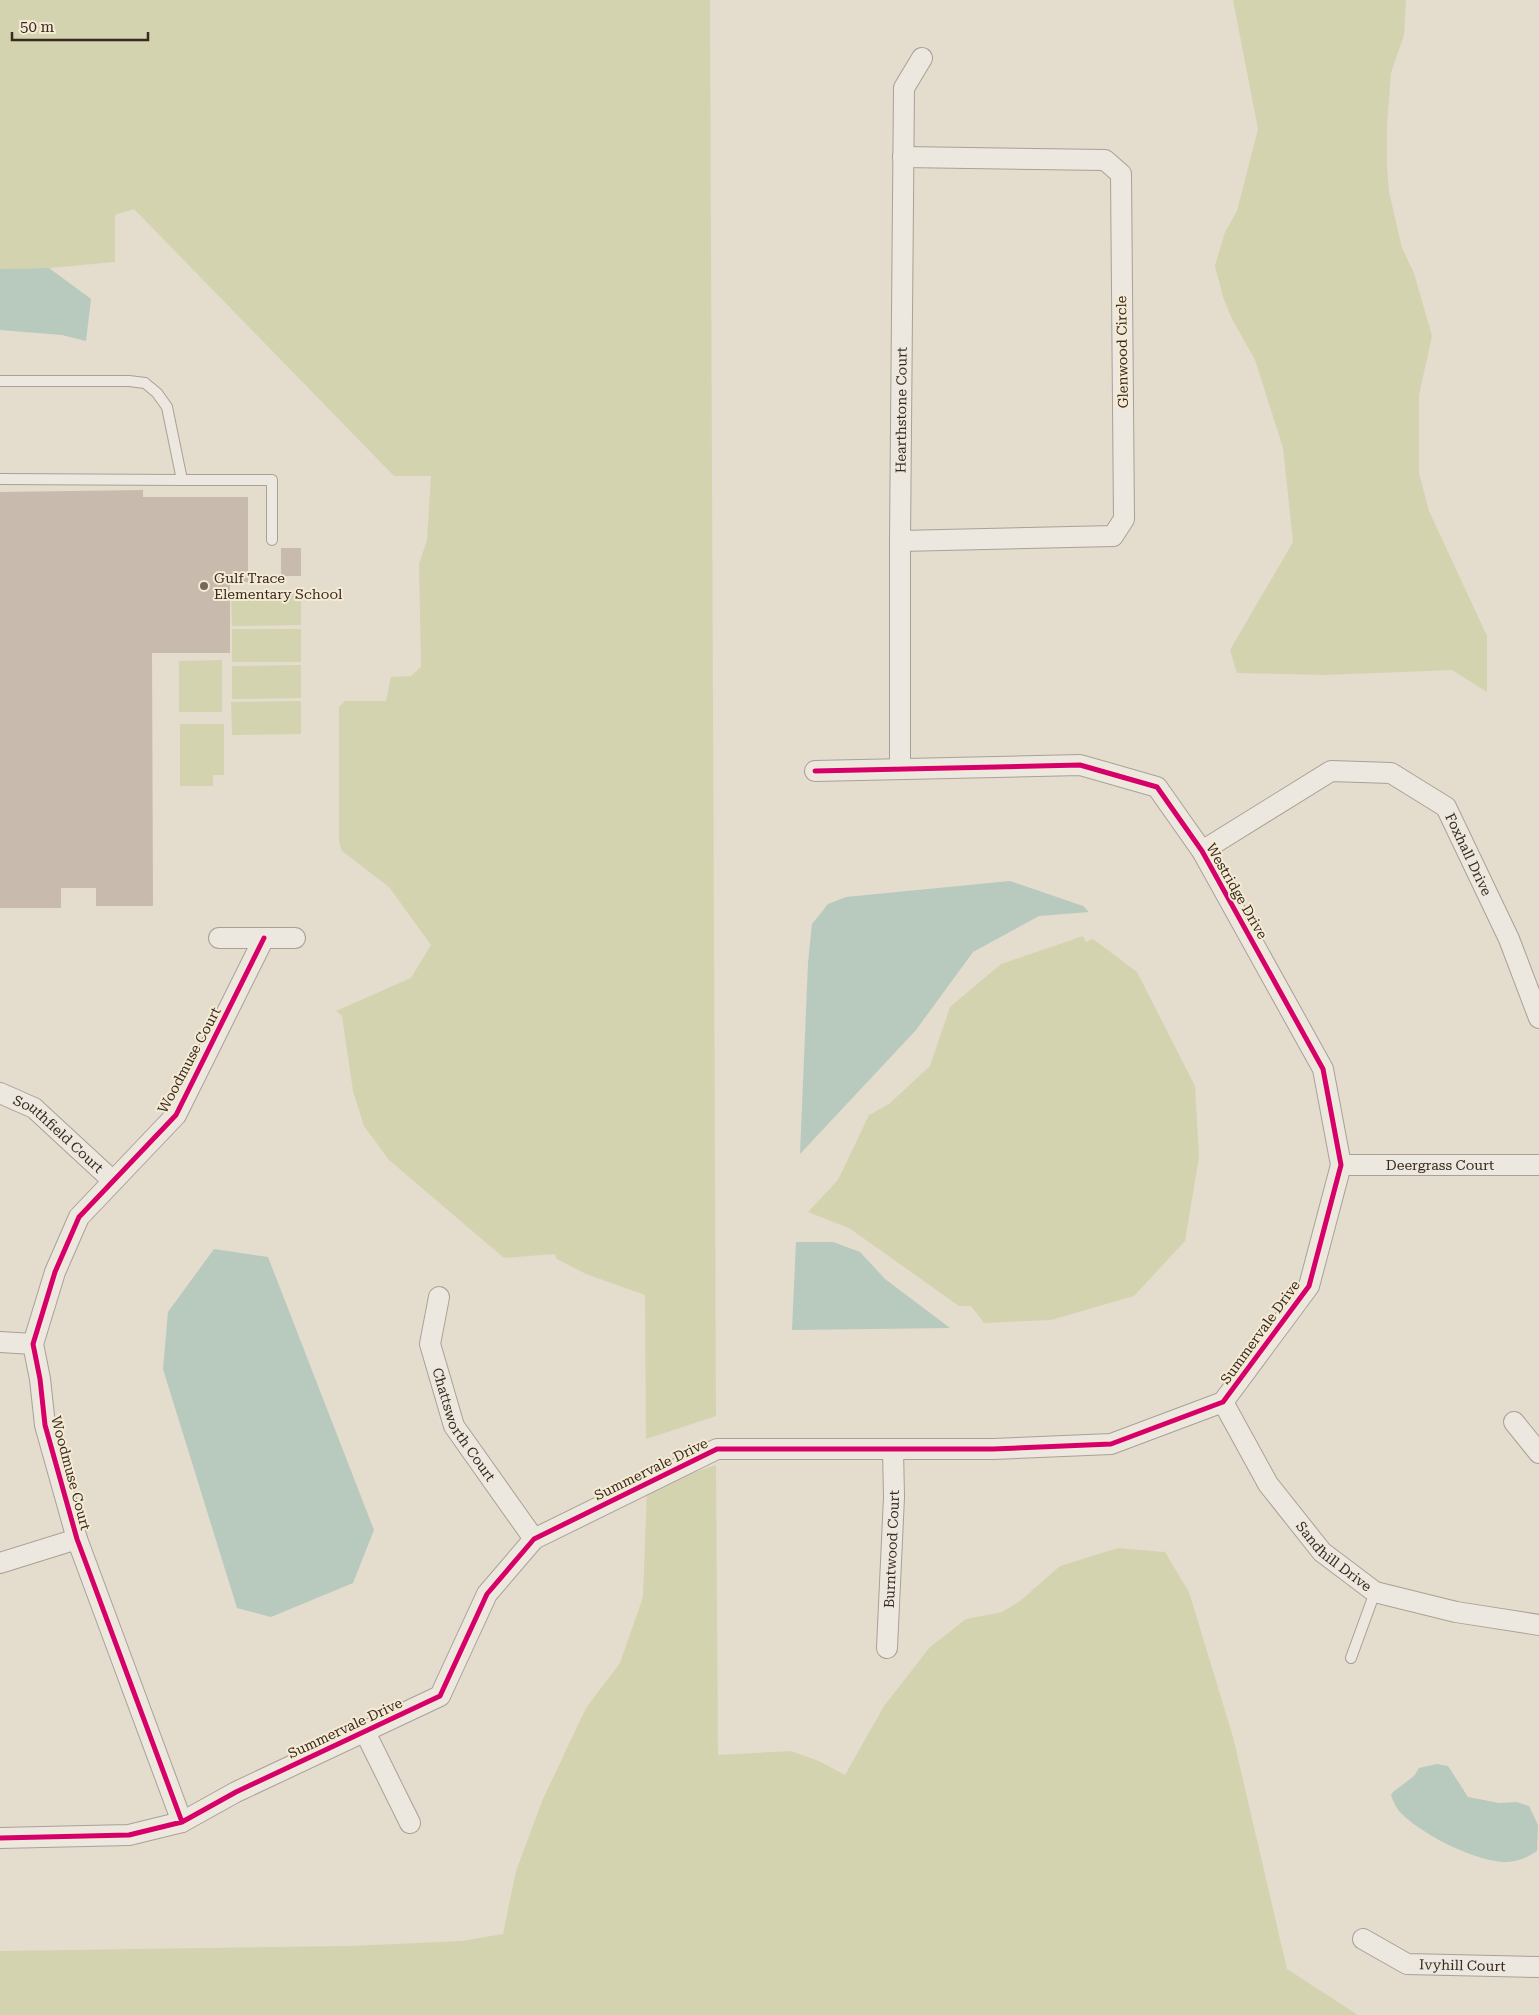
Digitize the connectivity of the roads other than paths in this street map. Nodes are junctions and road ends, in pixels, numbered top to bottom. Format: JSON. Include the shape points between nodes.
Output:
{"nodes":[{"id":1,"x":922,"y":58,"type":"dead end"},
{"id":2,"x":903,"y":158,"type":"junction"},
{"id":3,"x":0,"y":381,"type":"edge"},
{"id":4,"x":0,"y":479,"type":"edge"},
{"id":5,"x":182,"y":480,"type":"junction"},
{"id":6,"x":272,"y":540,"type":"dead end"},
{"id":7,"x":900,"y":541,"type":"junction"},
{"id":8,"x":900,"y":768,"type":"junction"},
{"id":9,"x":815,"y":771,"type":"dead end"},
{"id":10,"x":1202,"y":851,"type":"junction"},
{"id":11,"x":219,"y":938,"type":"dead end"},
{"id":12,"x":264,"y":938,"type":"junction"},
{"id":13,"x":295,"y":938,"type":"dead end"},
{"id":14,"x":1539,"y":1018,"type":"edge"},
{"id":15,"x":0,"y":1093,"type":"edge"},
{"id":16,"x":1341,"y":1165,"type":"junction"},
{"id":17,"x":1539,"y":1165,"type":"edge"},
{"id":18,"x":113,"y":1181,"type":"junction"},
{"id":19,"x":439,"y":1297,"type":"dead end"},
{"id":20,"x":0,"y":1342,"type":"edge"},
{"id":21,"x":33,"y":1344,"type":"junction"},
{"id":22,"x":1223,"y":1402,"type":"junction"},
{"id":23,"x":1514,"y":1422,"type":"dead end"},
{"id":24,"x":893,"y":1449,"type":"junction"},
{"id":25,"x":1539,"y":1453,"type":"edge"},
{"id":26,"x":77,"y":1539,"type":"junction"},
{"id":27,"x":534,"y":1539,"type":"junction"},
{"id":28,"x":0,"y":1563,"type":"edge"},
{"id":29,"x":1375,"y":1592,"type":"junction"},
{"id":30,"x":1539,"y":1625,"type":"edge"},
{"id":31,"x":887,"y":1648,"type":"dead end"},
{"id":32,"x":1351,"y":1658,"type":"dead end"},
{"id":33,"x":365,"y":1732,"type":"junction"},
{"id":34,"x":182,"y":1822,"type":"junction"},
{"id":35,"x":410,"y":1823,"type":"dead end"},
{"id":36,"x":0,"y":1838,"type":"edge"},
{"id":37,"x":1363,"y":1939,"type":"dead end"},
{"id":38,"x":1539,"y":1967,"type":"edge"}],
"edges":[{"from":1,"to":2,"type":"street","name":"Hearthstone Court","via":[[904,88]]},
{"from":2,"to":7,"type":"street","name":"Hearthstone Court"},
{"from":2,"to":7,"type":"street","name":"Glenwood Circle","via":[[1105,160],[1121,174],[1124,519],[1113,536]]},
{"from":3,"to":5,"type":"lane","via":[[144,383],[167,407]]},
{"from":4,"to":5,"type":"lane"},
{"from":5,"to":6,"type":"lane","via":[[272,480]]},
{"from":7,"to":8,"type":"street","name":"Hearthstone Court"},
{"from":8,"to":9,"type":"street","name":"Westridge Drive"},
{"from":8,"to":10,"type":"street","name":"Westridge Drive","via":[[1080,765],[1157,787]]},
{"from":10,"to":14,"type":"street","name":"Foxhall Drive","via":[[1330,771],[1391,773],[1446,807],[1509,939]]},
{"from":10,"to":16,"type":"street","name":"Westridge Drive","via":[[1323,1068]]},
{"from":11,"to":12,"type":"street"},
{"from":12,"to":13,"type":"street"},
{"from":12,"to":18,"type":"street","name":"Woodmuse Court","via":[[176,1115]]},
{"from":15,"to":18,"type":"street","name":"Southfield Court","via":[[34,1108]]},
{"from":16,"to":17,"type":"street","name":"Deergrass Court"},
{"from":16,"to":22,"type":"street","name":"Summervale Drive","via":[[1308,1286]]},
{"from":18,"to":21,"type":"street","name":"Woodmuse Court","via":[[79,1218],[55,1272]]},
{"from":19,"to":27,"type":"street","name":"Chattsworth Court","via":[[430,1344],[454,1426]]},
{"from":20,"to":21,"type":"street"},
{"from":21,"to":26,"type":"street","name":"Woodmuse Court","via":[[45,1425]]},
{"from":22,"to":24,"type":"street","name":"Summervale Drive","via":[[1110,1444]]},
{"from":22,"to":29,"type":"street","name":"Sandhill Drive","via":[[1268,1484],[1322,1552]]},
{"from":23,"to":25,"type":"street"},
{"from":24,"to":27,"type":"street","name":"Summervale Drive","via":[[717,1449]]},
{"from":24,"to":31,"type":"street","name":"Burntwood Court"},
{"from":26,"to":28,"type":"street"},
{"from":26,"to":34,"type":"street","name":"Woodmuse Court"},
{"from":27,"to":33,"type":"street","name":"Summervale Drive","via":[[487,1594],[440,1696]]},
{"from":29,"to":30,"type":"street","name":"Sandhill Drive","via":[[1456,1612]]},
{"from":29,"to":32,"type":"lane"},
{"from":33,"to":34,"type":"street","name":"Summervale Drive","via":[[236,1792]]},
{"from":33,"to":35,"type":"street"},
{"from":34,"to":36,"type":"street","name":"Summervale Drive","via":[[129,1835]]},
{"from":37,"to":38,"type":"street","name":"Ivyhill Court","via":[[1407,1964]]}]}
